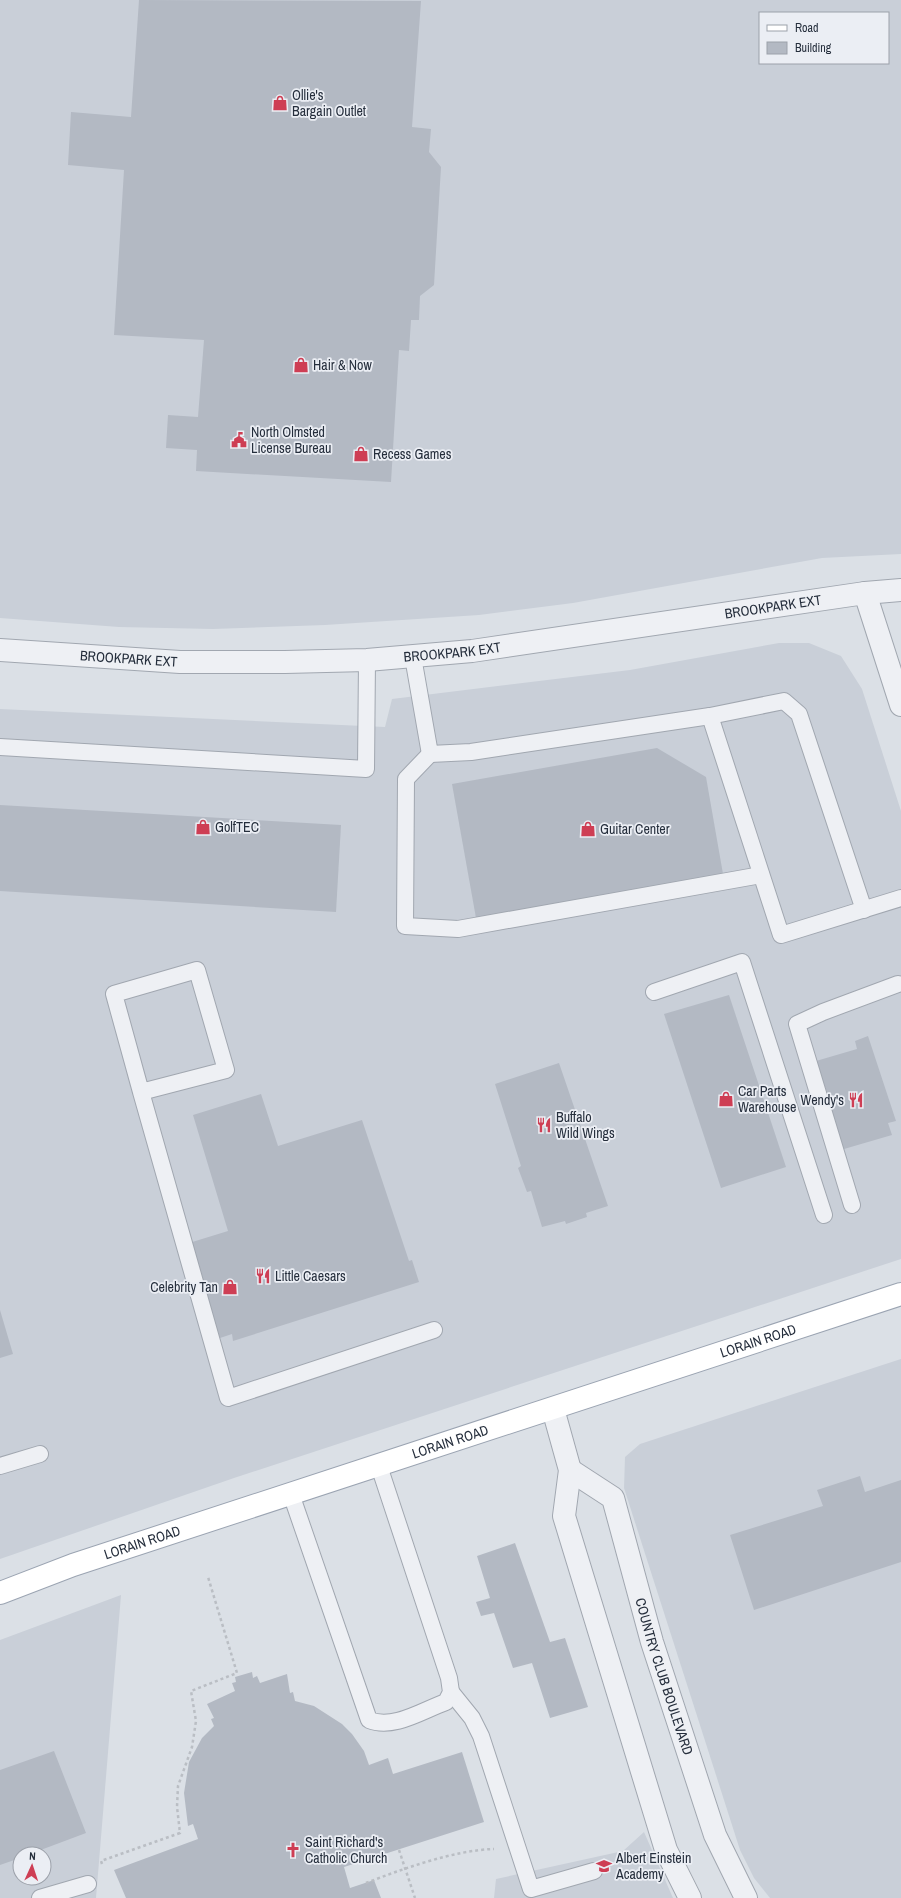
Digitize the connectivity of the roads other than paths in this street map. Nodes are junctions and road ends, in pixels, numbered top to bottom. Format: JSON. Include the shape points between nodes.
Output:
{"nodes":[{"id":1,"x":901,"y":590,"type":"edge"},
{"id":2,"x":865,"y":593,"type":"junction"},
{"id":3,"x":0,"y":650,"type":"edge"},
{"id":4,"x":413,"y":657,"type":"junction"},
{"id":5,"x":367,"y":660,"type":"junction"},
{"id":6,"x":901,"y":705,"type":"edge"},
{"id":7,"x":710,"y":716,"type":"junction"},
{"id":8,"x":0,"y":747,"type":"edge"},
{"id":9,"x":430,"y":754,"type":"junction"},
{"id":10,"x":761,"y":875,"type":"junction"},
{"id":11,"x":901,"y":898,"type":"edge"},
{"id":12,"x":864,"y":910,"type":"junction"},
{"id":13,"x":898,"y":984,"type":"dead end"},
{"id":14,"x":654,"y":992,"type":"dead end"},
{"id":15,"x":141,"y":1092,"type":"junction"},
{"id":16,"x":852,"y":1205,"type":"dead end"},
{"id":17,"x":824,"y":1215,"type":"dead end"},
{"id":18,"x":901,"y":1294,"type":"edge"},
{"id":19,"x":434,"y":1330,"type":"dead end"},
{"id":20,"x":553,"y":1409,"type":"junction"},
{"id":21,"x":40,"y":1454,"type":"dead end"},
{"id":22,"x":0,"y":1466,"type":"edge"},
{"id":23,"x":379,"y":1466,"type":"junction"},
{"id":24,"x":570,"y":1470,"type":"junction"},
{"id":25,"x":291,"y":1494,"type":"junction"},
{"id":26,"x":0,"y":1593,"type":"edge"},
{"id":27,"x":450,"y":1692,"type":"junction"},
{"id":28,"x":594,"y":1871,"type":"dead end"},
{"id":29,"x":88,"y":1884,"type":"dead end"},
{"id":30,"x":531,"y":1894,"type":"edge"},
{"id":31,"x":40,"y":1898,"type":"edge"},
{"id":32,"x":690,"y":1898,"type":"edge"},
{"id":33,"x":746,"y":1898,"type":"edge"}],
"edges":[{"from":1,"to":2,"type":"street","name":"BROOKPARK EXT"},
{"from":2,"to":4,"type":"street","name":"BROOKPARK EXT","via":[[472,651]]},
{"from":2,"to":6,"type":"street"},
{"from":3,"to":5,"type":"street","name":"BROOKPARK EXT","via":[[180,662]]},
{"from":4,"to":5,"type":"street","name":"BROOKPARK EXT"},
{"from":4,"to":9,"type":"lane"},
{"from":5,"to":8,"type":"lane","via":[[366,769]]},
{"from":7,"to":9,"type":"lane","via":[[471,752]]},
{"from":7,"to":10,"type":"lane"},
{"from":7,"to":12,"type":"lane","via":[[784,701],[799,714]]},
{"from":9,"to":10,"type":"lane","via":[[406,779],[405,926],[458,929]]},
{"from":10,"to":12,"type":"lane","via":[[781,935]]},
{"from":11,"to":12,"type":"lane"},
{"from":13,"to":16,"type":"lane","via":[[798,1024]]},
{"from":14,"to":17,"type":"lane","via":[[742,962]]},
{"from":15,"to":15,"type":"lane","via":[[226,1070],[197,970],[114,994]]},
{"from":15,"to":19,"type":"lane","via":[[228,1398]]},
{"from":18,"to":20,"type":"main road","name":"LORAIN ROAD"},
{"from":20,"to":23,"type":"main road","name":"LORAIN ROAD"},
{"from":20,"to":24,"type":"street"},
{"from":21,"to":22,"type":"lane"},
{"from":23,"to":25,"type":"main road","name":"LORAIN ROAD"},
{"from":23,"to":27,"type":"lane","via":[[438,1640],[449,1678]]},
{"from":24,"to":32,"type":"street","via":[[564,1516],[666,1850]]},
{"from":24,"to":33,"type":"street","name":"COUNTRY CLUB BOULEVARD","via":[[613,1498],[652,1642],[710,1822]]},
{"from":25,"to":26,"type":"main road","name":"LORAIN ROAD","via":[[73,1565]]},
{"from":25,"to":27,"type":"lane","via":[[369,1720],[378,1723],[396,1722],[446,1702]]},
{"from":27,"to":30,"type":"lane","via":[[472,1718],[481,1736]]},
{"from":28,"to":30,"type":"lane"},
{"from":29,"to":31,"type":"lane"}]}
